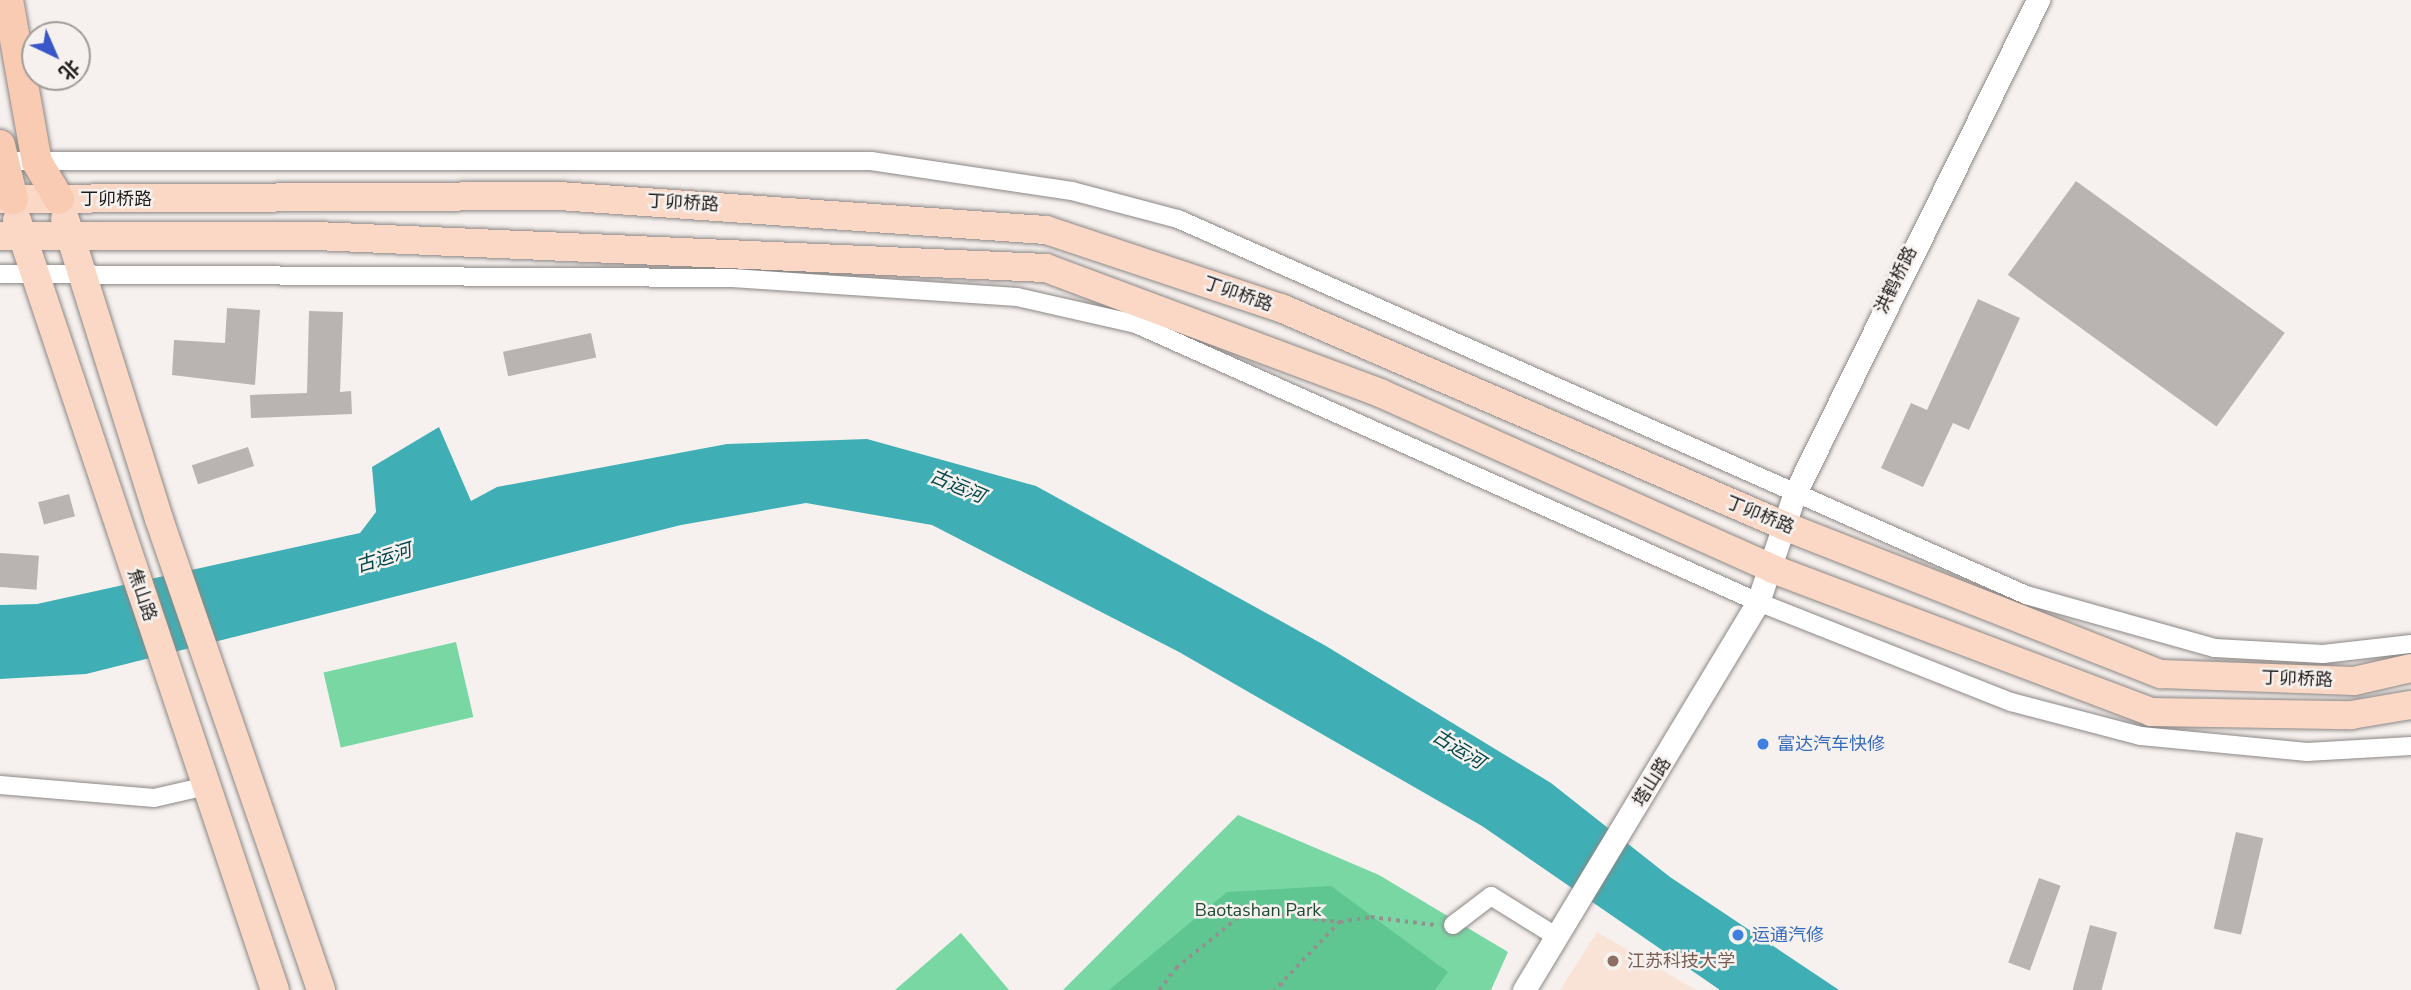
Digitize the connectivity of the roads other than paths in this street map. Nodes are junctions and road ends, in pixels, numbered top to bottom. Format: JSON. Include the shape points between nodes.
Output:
{"nodes":[{"id":1,"x":8,"y":0,"type":"edge"},
{"id":2,"x":2038,"y":0,"type":"edge"},
{"id":3,"x":1,"y":156,"type":"edge"},
{"id":4,"x":37,"y":162,"type":"junction"},
{"id":5,"x":6,"y":199,"type":"edge"},
{"id":6,"x":59,"y":199,"type":"junction"},
{"id":7,"x":69,"y":234,"type":"junction"},
{"id":8,"x":10,"y":236,"type":"edge"},
{"id":9,"x":0,"y":274,"type":"edge"},
{"id":10,"x":32,"y":274,"type":"junction"},
{"id":11,"x":80,"y":274,"type":"junction"},
{"id":12,"x":1795,"y":493,"type":"junction"},
{"id":13,"x":1787,"y":527,"type":"junction"},
{"id":14,"x":1773,"y":569,"type":"junction"},
{"id":15,"x":1758,"y":602,"type":"junction"},
{"id":16,"x":2411,"y":644,"type":"edge"},
{"id":17,"x":2411,"y":668,"type":"edge"},
{"id":18,"x":2411,"y":705,"type":"edge"},
{"id":19,"x":2411,"y":746,"type":"edge"},
{"id":20,"x":0,"y":785,"type":"edge"},
{"id":21,"x":207,"y":786,"type":"junction"},
{"id":22,"x":1453,"y":925,"type":"road end"},
{"id":23,"x":1554,"y":935,"type":"junction"},
{"id":24,"x":275,"y":990,"type":"edge"},
{"id":25,"x":321,"y":990,"type":"edge"},
{"id":26,"x":1524,"y":990,"type":"edge"}],
"edges":[{"from":1,"to":4,"type":"highway"},
{"from":2,"to":12,"type":"street","name":"洪鹤桥路"},
{"from":3,"to":4,"type":"street"},
{"from":3,"to":5,"type":"highway"},
{"from":4,"to":6,"type":"highway"},
{"from":4,"to":12,"type":"street","via":[[871,161],[1072,191],[1178,219]]},
{"from":5,"to":6,"type":"main road","name":"丁卯桥路"},
{"from":5,"to":8,"type":"main road","name":"焦山路"},
{"from":6,"to":7,"type":"main road"},
{"from":6,"to":13,"type":"main road","name":"丁卯桥路","via":[[559,196],[1046,230],[1280,308]]},
{"from":7,"to":8,"type":"main road","name":"丁卯桥路"},
{"from":7,"to":11,"type":"main road"},
{"from":7,"to":14,"type":"main road","name":"丁卯桥路","via":[[316,236],[1046,268],[1380,393]]},
{"from":8,"to":10,"type":"main road","name":"焦山路"},
{"from":9,"to":10,"type":"street"},
{"from":10,"to":11,"type":"street"},
{"from":10,"to":21,"type":"main road","name":"焦山路"},
{"from":11,"to":15,"type":"street","via":[[732,278],[1017,298],[1136,324]]},
{"from":11,"to":25,"type":"main road"},
{"from":12,"to":13,"type":"street","name":"洪鹤桥路"},
{"from":12,"to":16,"type":"street","via":[[2026,595],[2215,648],[2323,654]]},
{"from":13,"to":14,"type":"street","name":"洪鹤桥路"},
{"from":13,"to":17,"type":"main road","name":"丁卯桥路","via":[[2161,674],[2354,681]]},
{"from":14,"to":15,"type":"street","name":"塔山路"},
{"from":14,"to":18,"type":"main road","name":"丁卯桥路","via":[[2151,712],[2351,715]]},
{"from":15,"to":19,"type":"street","via":[[2011,702],[2141,736],[2308,752]]},
{"from":15,"to":23,"type":"street","name":"塔山路","via":[[1655,779]]},
{"from":20,"to":21,"type":"street","via":[[155,798]]},
{"from":21,"to":24,"type":"main road","name":"焦山路"},
{"from":22,"to":23,"type":"street","via":[[1491,896]]},
{"from":23,"to":26,"type":"street","name":"塔山路"}]}
